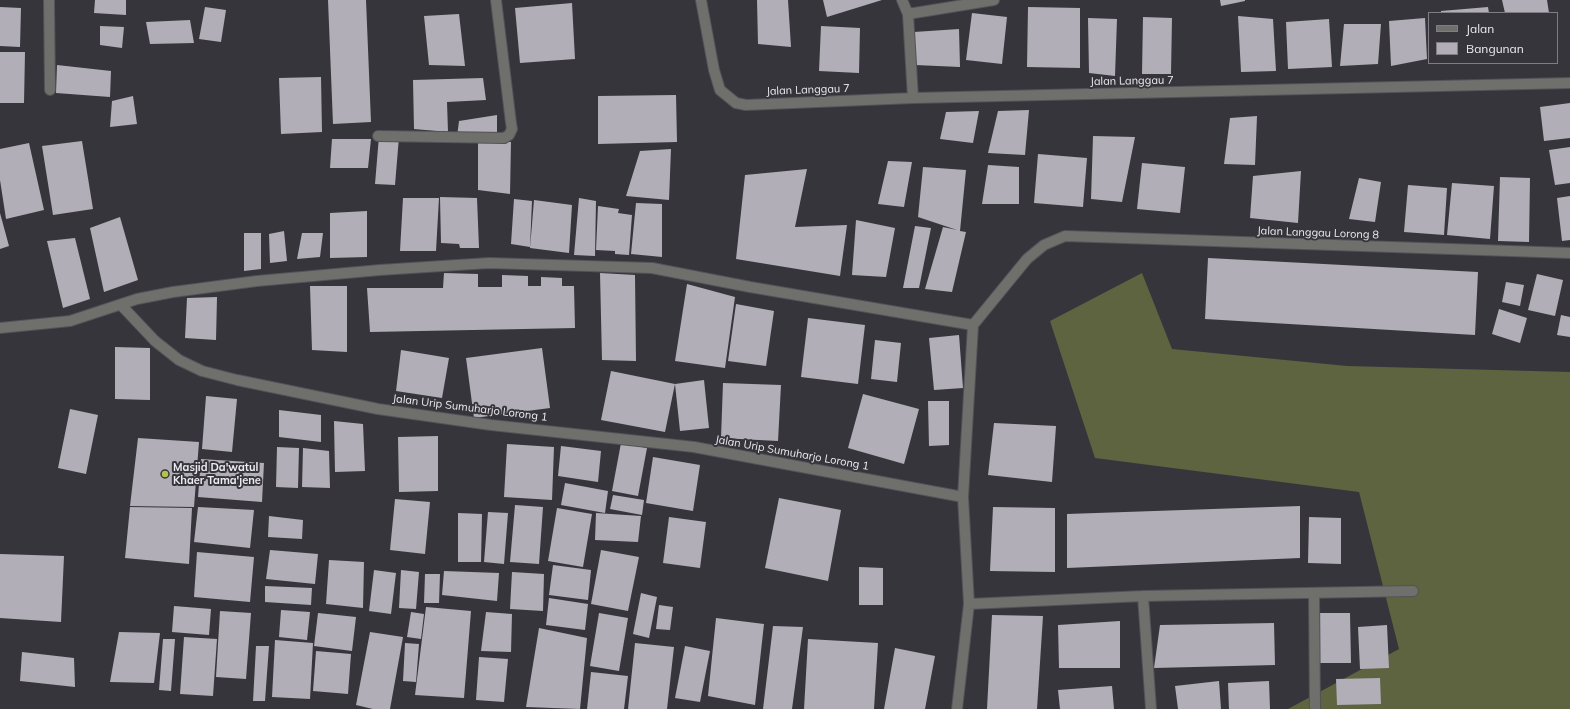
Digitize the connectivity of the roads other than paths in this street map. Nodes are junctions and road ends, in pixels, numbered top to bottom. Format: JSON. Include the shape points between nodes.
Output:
{"nodes":[{"id":1,"x":50,"y":0,"type":"edge"},
{"id":2,"x":496,"y":0,"type":"edge"},
{"id":3,"x":701,"y":0,"type":"edge"},
{"id":4,"x":902,"y":0,"type":"edge"},
{"id":5,"x":994,"y":0,"type":"edge"},
{"id":6,"x":908,"y":14,"type":"junction"},
{"id":7,"x":1570,"y":83,"type":"edge"},
{"id":8,"x":50,"y":90,"type":"dead end"},
{"id":9,"x":913,"y":98,"type":"junction"},
{"id":10,"x":378,"y":136,"type":"dead end"},
{"id":11,"x":1570,"y":253,"type":"edge"},
{"id":12,"x":122,"y":305,"type":"junction"},
{"id":13,"x":973,"y":325,"type":"junction"},
{"id":14,"x":0,"y":328,"type":"edge"},
{"id":15,"x":964,"y":496,"type":"junction"},
{"id":16,"x":1413,"y":590,"type":"dead end"},
{"id":17,"x":1314,"y":593,"type":"junction"},
{"id":18,"x":1143,"y":596,"type":"junction"},
{"id":19,"x":969,"y":604,"type":"junction"},
{"id":20,"x":957,"y":709,"type":"edge"},
{"id":21,"x":1151,"y":709,"type":"edge"},
{"id":22,"x":1315,"y":709,"type":"edge"}],
"edges":[{"from":1,"to":8,"type":"street"},
{"from":2,"to":10,"type":"street","via":[[512,130],[509,135],[504,138]]},
{"from":3,"to":9,"type":"street","name":"Jalan Langgau 7","via":[[720,90],[736,103],[746,105]]},
{"from":4,"to":6,"type":"street"},
{"from":5,"to":6,"type":"street"},
{"from":6,"to":9,"type":"street"},
{"from":7,"to":9,"type":"street","name":"Jalan Langgau 7"},
{"from":11,"to":13,"type":"street","name":"Jalan Langgau Lorong 8","via":[[1065,236],[1044,245],[1027,259]]},
{"from":12,"to":13,"type":"street","via":[[136,299],[173,292],[257,281],[489,263],[652,268]]},
{"from":12,"to":14,"type":"street","via":[[70,321]]},
{"from":12,"to":15,"type":"street","name":"Jalan Urip Sumuharjo Lorong 1","via":[[155,341],[180,360],[202,371],[237,380],[378,409],[490,425],[694,447]]},
{"from":13,"to":15,"type":"street"},
{"from":15,"to":19,"type":"street"},
{"from":16,"to":17,"type":"street"},
{"from":17,"to":18,"type":"street"},
{"from":17,"to":22,"type":"street"},
{"from":18,"to":19,"type":"street"},
{"from":18,"to":21,"type":"street"},
{"from":19,"to":20,"type":"street"}]}
